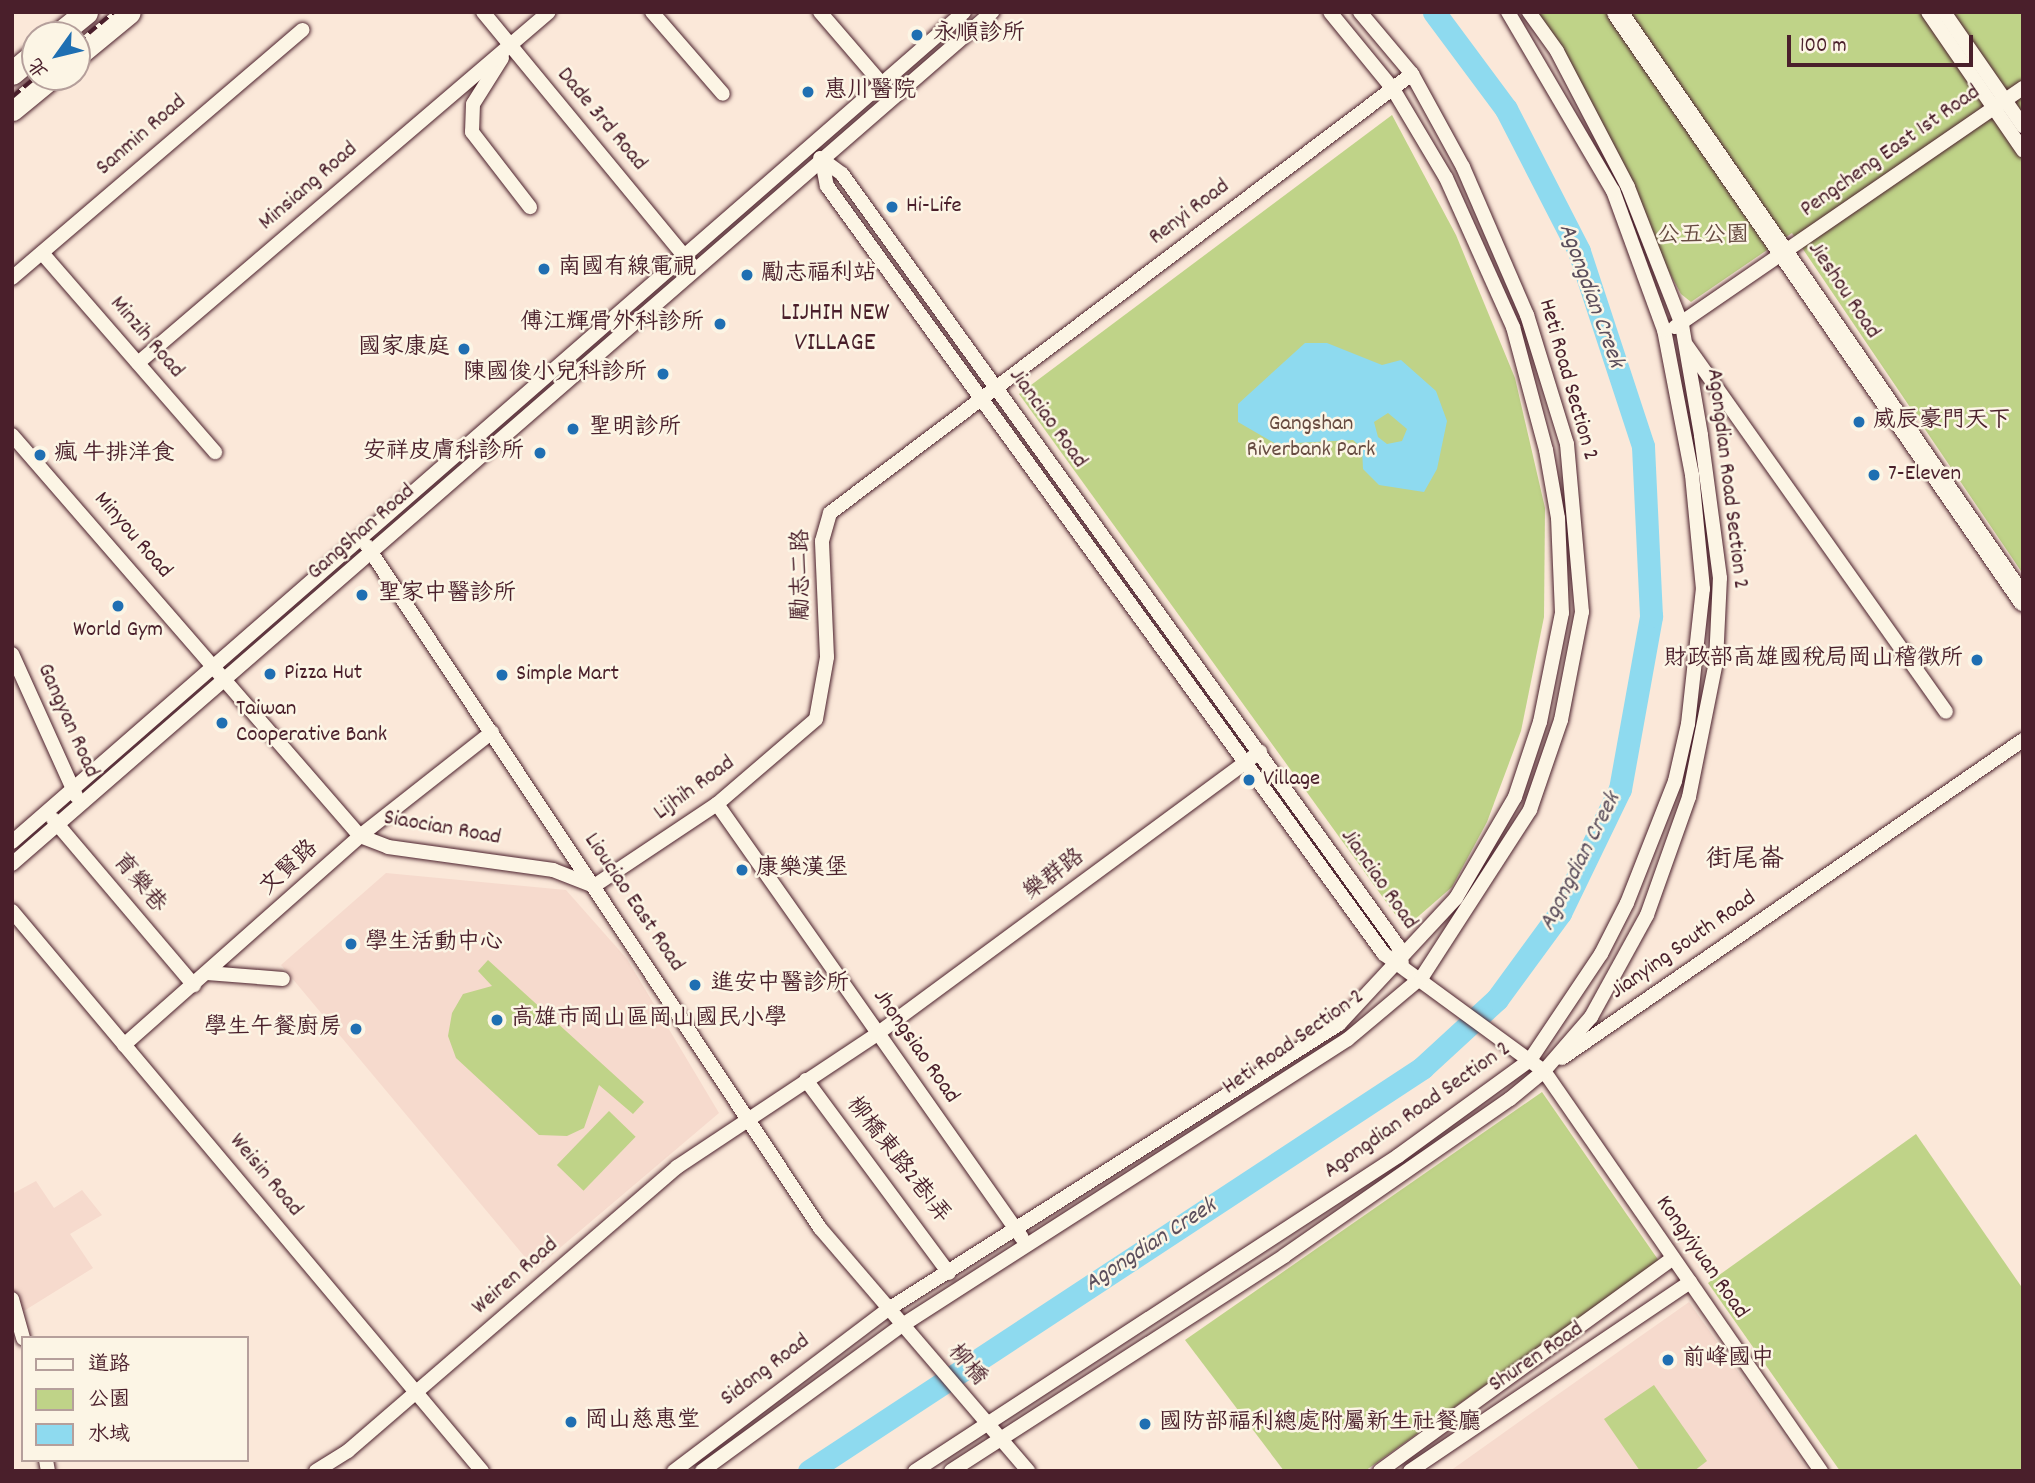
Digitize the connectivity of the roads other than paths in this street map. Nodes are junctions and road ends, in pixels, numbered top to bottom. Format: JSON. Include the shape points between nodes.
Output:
{"nodes":[{"id":1,"x":129,"y":12,"type":"edge"},
{"id":2,"x":483,"y":12,"type":"edge"},
{"id":3,"x":548,"y":12,"type":"edge"},
{"id":4,"x":652,"y":12,"type":"edge"},
{"id":5,"x":820,"y":12,"type":"edge"},
{"id":6,"x":965,"y":12,"type":"edge"},
{"id":7,"x":992,"y":12,"type":"edge"},
{"id":8,"x":1330,"y":12,"type":"edge"},
{"id":9,"x":1360,"y":12,"type":"edge"},
{"id":10,"x":1508,"y":12,"type":"edge"},
{"id":11,"x":1529,"y":12,"type":"edge"},
{"id":12,"x":1618,"y":12,"type":"edge"},
{"id":13,"x":1928,"y":12,"type":"edge"},
{"id":14,"x":1944,"y":12,"type":"edge"},
{"id":15,"x":977,"y":25,"type":"junction"},
{"id":16,"x":302,"y":30,"type":"dead end"},
{"id":17,"x":91,"y":43,"type":"edge"},
{"id":18,"x":510,"y":45,"type":"junction"},
{"id":19,"x":1412,"y":74,"type":"junction"},
{"id":20,"x":882,"y":84,"type":"junction"},
{"id":21,"x":2023,"y":88,"type":"edge"},
{"id":22,"x":1392,"y":89,"type":"junction"},
{"id":23,"x":34,"y":91,"type":"edge"},
{"id":24,"x":723,"y":94,"type":"dead end"},
{"id":25,"x":894,"y":99,"type":"junction"},
{"id":26,"x":1999,"y":104,"type":"junction"},
{"id":27,"x":12,"y":109,"type":"edge"},
{"id":28,"x":2023,"y":126,"type":"edge"},
{"id":29,"x":811,"y":146,"type":"junction"},
{"id":30,"x":2023,"y":150,"type":"edge"},
{"id":31,"x":822,"y":161,"type":"junction"},
{"id":32,"x":530,"y":207,"type":"dead end"},
{"id":33,"x":897,"y":250,"type":"junction"},
{"id":34,"x":42,"y":253,"type":"junction"},
{"id":35,"x":1786,"y":253,"type":"junction"},
{"id":36,"x":684,"y":257,"type":"junction"},
{"id":37,"x":881,"y":261,"type":"junction"},
{"id":38,"x":696,"y":270,"type":"junction"},
{"id":39,"x":12,"y":278,"type":"edge"},
{"id":40,"x":1682,"y":325,"type":"junction"},
{"id":41,"x":1664,"y":330,"type":"junction"},
{"id":42,"x":1685,"y":342,"type":"junction"},
{"id":43,"x":138,"y":363,"type":"junction"},
{"id":44,"x":996,"y":387,"type":"junction"},
{"id":45,"x":981,"y":398,"type":"junction"},
{"id":46,"x":12,"y":435,"type":"edge"},
{"id":47,"x":215,"y":452,"type":"dead end"},
{"id":48,"x":1092,"y":521,"type":"junction"},
{"id":49,"x":1078,"y":532,"type":"junction"},
{"id":50,"x":363,"y":539,"type":"junction"},
{"id":51,"x":372,"y":554,"type":"junction"},
{"id":52,"x":2023,"y":600,"type":"edge"},
{"id":53,"x":12,"y":654,"type":"edge"},
{"id":54,"x":216,"y":667,"type":"junction"},
{"id":55,"x":228,"y":678,"type":"junction"},
{"id":56,"x":1947,"y":712,"type":"dead end"},
{"id":57,"x":816,"y":719,"type":"joint"},
{"id":58,"x":492,"y":732,"type":"junction"},
{"id":59,"x":2023,"y":740,"type":"edge"},
{"id":60,"x":1259,"y":752,"type":"junction"},
{"id":61,"x":1246,"y":762,"type":"junction"},
{"id":62,"x":1675,"y":781,"type":"junction"},
{"id":63,"x":74,"y":791,"type":"junction"},
{"id":64,"x":1689,"y":797,"type":"junction"},
{"id":65,"x":717,"y":804,"type":"junction"},
{"id":66,"x":80,"y":807,"type":"junction"},
{"id":67,"x":47,"y":813,"type":"junction"},
{"id":68,"x":58,"y":826,"type":"junction"},
{"id":69,"x":360,"y":836,"type":"junction"},
{"id":70,"x":12,"y":842,"type":"edge"},
{"id":71,"x":12,"y":864,"type":"edge"},
{"id":72,"x":594,"y":886,"type":"junction"},
{"id":73,"x":12,"y":911,"type":"edge"},
{"id":74,"x":1402,"y":963,"type":"junction"},
{"id":75,"x":207,"y":973,"type":"junction"},
{"id":76,"x":1422,"y":976,"type":"junction"},
{"id":77,"x":284,"y":979,"type":"dead end"},
{"id":78,"x":194,"y":985,"type":"junction"},
{"id":79,"x":877,"y":1034,"type":"junction"},
{"id":80,"x":124,"y":1045,"type":"junction"},
{"id":81,"x":1530,"y":1060,"type":"junction"},
{"id":82,"x":1544,"y":1071,"type":"junction"},
{"id":83,"x":806,"y":1080,"type":"junction"},
{"id":84,"x":747,"y":1118,"type":"junction"},
{"id":85,"x":1018,"y":1231,"type":"junction"},
{"id":86,"x":1273,"y":1238,"type":"junction"},
{"id":87,"x":1028,"y":1247,"type":"junction"},
{"id":88,"x":1284,"y":1256,"type":"junction"},
{"id":89,"x":1673,"y":1258,"type":"junction"},
{"id":90,"x":949,"y":1273,"type":"junction"},
{"id":91,"x":1690,"y":1282,"type":"junction"},
{"id":92,"x":12,"y":1299,"type":"edge"},
{"id":93,"x":1164,"y":1307,"type":"junction"},
{"id":94,"x":887,"y":1310,"type":"junction"},
{"id":95,"x":1176,"y":1325,"type":"junction"},
{"id":96,"x":901,"y":1326,"type":"junction"},
{"id":97,"x":22,"y":1336,"type":"edge"},
{"id":98,"x":912,"y":1339,"type":"joint"},
{"id":99,"x":1505,"y":1380,"type":"junction"},
{"id":100,"x":416,"y":1392,"type":"junction"},
{"id":101,"x":1517,"y":1398,"type":"junction"},
{"id":102,"x":980,"y":1416,"type":"junction"},
{"id":103,"x":999,"y":1437,"type":"junction"},
{"id":104,"x":316,"y":1471,"type":"edge"},
{"id":105,"x":482,"y":1471,"type":"edge"},
{"id":106,"x":674,"y":1471,"type":"edge"},
{"id":107,"x":702,"y":1471,"type":"edge"},
{"id":108,"x":915,"y":1471,"type":"edge"},
{"id":109,"x":951,"y":1471,"type":"edge"},
{"id":110,"x":1028,"y":1471,"type":"edge"},
{"id":111,"x":1380,"y":1471,"type":"edge"},
{"id":112,"x":1410,"y":1471,"type":"edge"},
{"id":113,"x":1821,"y":1471,"type":"edge"}],
"edges":[{"from":1,"to":17,"type":"main road"},
{"from":2,"to":18,"type":"street","name":"Dade 3rd Road"},
{"from":3,"to":18,"type":"street","name":"Minsiang Road"},
{"from":4,"to":24,"type":"street"},
{"from":5,"to":20,"type":"street"},
{"from":6,"to":15,"type":"street"},
{"from":6,"to":20,"type":"street","name":"GangShan Road"},
{"from":7,"to":15,"type":"street","name":"GangShan Road"},
{"from":8,"to":22,"type":"street","name":"Heti Road Section 2"},
{"from":9,"to":19,"type":"street","name":"Heti Road Section 2"},
{"from":10,"to":41,"type":"street","name":"Agongdian Road Section 2","via":[[1613,191]]},
{"from":11,"to":40,"type":"street","name":"Agongdian Road Section 2","via":[[1556,51],[1628,187]]},
{"from":12,"to":35,"type":"main road","name":"Jieshou Road"},
{"from":13,"to":26,"type":"street"},
{"from":14,"to":26,"type":"street"},
{"from":15,"to":25,"type":"street","name":"GangShan Road"},
{"from":16,"to":34,"type":"street","name":"Sanmin Road"},
{"from":18,"to":32,"type":"street","via":[[473,104],[472,132]]},
{"from":18,"to":36,"type":"street","name":"Dade 3rd Road"},
{"from":18,"to":43,"type":"street","name":"Minsiang Road"},
{"from":19,"to":22,"type":"street","name":"Renyi Road"},
{"from":19,"to":76,"type":"street","name":"Heti Road Section 2","via":[[1463,167],[1527,315],[1567,444],[1582,612],[1561,720],[1530,810]]},
{"from":20,"to":25,"type":"street"},
{"from":20,"to":29,"type":"street","name":"GangShan Road"},
{"from":21,"to":26,"type":"street","name":"Pengcheng East 1st Road"},
{"from":22,"to":44,"type":"street","name":"Renyi Road"},
{"from":22,"to":74,"type":"street","name":"Heti Road Section 2","via":[[1446,178],[1513,327],[1558,518],[1562,613],[1540,722],[1515,797],[1456,898]]},
{"from":23,"to":27,"type":"main road"},
{"from":25,"to":31,"type":"street","name":"GangShan Road"},
{"from":26,"to":28,"type":"street"},
{"from":26,"to":30,"type":"street"},
{"from":26,"to":35,"type":"street","name":"Pengcheng East 1st Road"},
{"from":29,"to":31,"type":"street","name":"Jianciao Road"},
{"from":29,"to":36,"type":"street","name":"GangShan Road"},
{"from":31,"to":33,"type":"street","name":"Jianciao Road","via":[[842,174]]},
{"from":31,"to":37,"type":"street","name":"Jianciao Road","via":[[827,186]]},
{"from":31,"to":38,"type":"street","name":"GangShan Road"},
{"from":33,"to":37,"type":"street"},
{"from":33,"to":44,"type":"street","name":"Jianciao Road"},
{"from":34,"to":39,"type":"street","name":"Sanmin Road"},
{"from":34,"to":43,"type":"street","name":"Minzih Road"},
{"from":35,"to":40,"type":"street"},
{"from":35,"to":52,"type":"main road","name":"Jieshou Road"},
{"from":36,"to":38,"type":"street","name":"Dade 3rd Road"},
{"from":36,"to":50,"type":"street","name":"GangShan Road"},
{"from":37,"to":45,"type":"street","name":"Jianciao Road"},
{"from":38,"to":51,"type":"street","name":"GangShan Road"},
{"from":40,"to":41,"type":"street"},
{"from":40,"to":42,"type":"street","name":"Agongdian Road Section 2"},
{"from":41,"to":62,"type":"street","name":"Agongdian Road Section 2","via":[[1692,475],[1703,589],[1698,659]]},
{"from":42,"to":56,"type":"street"},
{"from":42,"to":64,"type":"street","name":"Agongdian Road Section 2","via":[[1720,578],[1707,725]]},
{"from":43,"to":47,"type":"street","name":"Minzih Road"},
{"from":44,"to":45,"type":"street","name":"勵志二路"},
{"from":44,"to":48,"type":"street","name":"Jianciao Road"},
{"from":45,"to":49,"type":"street","name":"Jianciao Road"},
{"from":45,"to":57,"type":"street","name":"勵志二路","via":[[825,519],[827,657]]},
{"from":46,"to":54,"type":"street","name":"Minyou Road"},
{"from":48,"to":49,"type":"street"},
{"from":48,"to":60,"type":"street","name":"Jianciao Road"},
{"from":49,"to":61,"type":"street","name":"Jianciao Road"},
{"from":50,"to":51,"type":"street","name":"Liouciao East Road"},
{"from":50,"to":54,"type":"street","name":"GangShan Road"},
{"from":51,"to":55,"type":"street","name":"GangShan Road"},
{"from":51,"to":58,"type":"street","name":"Liouciao East Road"},
{"from":53,"to":63,"type":"street","name":"Gangyan Road"},
{"from":54,"to":55,"type":"street","name":"Minyou Road"},
{"from":54,"to":63,"type":"street","name":"GangShan Road"},
{"from":55,"to":66,"type":"street","name":"GangShan Road"},
{"from":55,"to":69,"type":"street","name":"Siaocian Road"},
{"from":57,"to":65,"type":"street","name":"Lijhih Road"},
{"from":58,"to":69,"type":"street","name":"文賢路"},
{"from":58,"to":72,"type":"street","name":"Liouciao East Road"},
{"from":59,"to":82,"type":"street","name":"Jianying South Road"},
{"from":60,"to":61,"type":"street","name":"樂群路"},
{"from":60,"to":74,"type":"street","name":"Jianciao Road","via":[[1398,946]]},
{"from":61,"to":74,"type":"street","name":"Jianciao Road","via":[[1384,954]]},
{"from":61,"to":79,"type":"street","name":"樂群路"},
{"from":62,"to":64,"type":"street"},
{"from":62,"to":81,"type":"street","name":"Agongdian Road Section 2","via":[[1601,954]]},
{"from":63,"to":66,"type":"street","name":"Gangyan Road"},
{"from":63,"to":67,"type":"street","name":"GangShan Road"},
{"from":64,"to":82,"type":"street","name":"Agongdian Road Section 2","via":[[1623,964],[1591,1017]]},
{"from":65,"to":72,"type":"street","name":"Lijhih Road"},
{"from":65,"to":79,"type":"street","name":"Jhongsiao Road"},
{"from":66,"to":68,"type":"street","name":"GangShan Road"},
{"from":67,"to":68,"type":"street","name":"育樂巷"},
{"from":67,"to":70,"type":"street","name":"GangShan Road"},
{"from":68,"to":71,"type":"street","name":"GangShan Road"},
{"from":68,"to":78,"type":"street","name":"育樂巷"},
{"from":69,"to":72,"type":"street","name":"Siaocian Road","via":[[388,847],[553,870]]},
{"from":69,"to":75,"type":"street","name":"文賢路"},
{"from":72,"to":84,"type":"street","name":"Liouciao East Road"},
{"from":73,"to":80,"type":"street","name":"Weisin Road"},
{"from":74,"to":76,"type":"street","name":"Kongyiyuan Road"},
{"from":74,"to":85,"type":"street","name":"Heti Road Section 2","via":[[1339,1024]]},
{"from":75,"to":77,"type":"street"},
{"from":75,"to":78,"type":"street","name":"文賢路"},
{"from":76,"to":81,"type":"street","name":"Kongyiyuan Road"},
{"from":76,"to":87,"type":"street","name":"Heti Road Section 2","via":[[1348,1039]]},
{"from":78,"to":80,"type":"street","name":"文賢路"},
{"from":79,"to":83,"type":"street","name":"樂群路"},
{"from":79,"to":85,"type":"street","name":"Jhongsiao Road"},
{"from":80,"to":100,"type":"street","name":"Weisin Road"},
{"from":81,"to":82,"type":"street","name":"Kongyiyuan Road"},
{"from":81,"to":86,"type":"street","name":"Agongdian Road Section 2"},
{"from":82,"to":88,"type":"street","name":"Agongdian Road Section 2"},
{"from":82,"to":89,"type":"street","name":"Kongyiyuan Road"},
{"from":83,"to":84,"type":"street","name":"Weiren Road"},
{"from":83,"to":90,"type":"street","name":"柳橋東路2巷1弄"},
{"from":84,"to":94,"type":"street","name":"Liouciao East Road","via":[[820,1228]]},
{"from":84,"to":100,"type":"street","name":"Weiren Road","via":[[677,1167]]},
{"from":85,"to":87,"type":"street","name":"Jhongsiao Road"},
{"from":85,"to":90,"type":"street","name":"Heti Road Section 2"},
{"from":86,"to":88,"type":"street"},
{"from":86,"to":93,"type":"street","name":"Agongdian Road Section 2"},
{"from":87,"to":96,"type":"street","name":"Heti Road Section 2"},
{"from":88,"to":95,"type":"street","name":"Agongdian Road Section 2"},
{"from":89,"to":91,"type":"street","name":"Kongyiyuan Road"},
{"from":89,"to":99,"type":"street"},
{"from":90,"to":94,"type":"street","name":"Heti Road Section 2"},
{"from":91,"to":101,"type":"street","name":"Shuren Road"},
{"from":91,"to":113,"type":"street","name":"Kongyiyuan Road"},
{"from":92,"to":97,"type":"street"},
{"from":93,"to":95,"type":"street"},
{"from":93,"to":102,"type":"street","name":"Agongdian Road Section 2"},
{"from":94,"to":96,"type":"street","name":"Liouciao East Road"},
{"from":94,"to":106,"type":"street","name":"Sidong Road"},
{"from":95,"to":103,"type":"street","name":"Agongdian Road Section 2"},
{"from":96,"to":98,"type":"street","name":"Liouciao East Road"},
{"from":96,"to":107,"type":"street","name":"Sidong Road"},
{"from":98,"to":102,"type":"street","name":"柳橋"},
{"from":99,"to":101,"type":"street"},
{"from":99,"to":111,"type":"street"},
{"from":100,"to":104,"type":"street","name":"Weiren Road"},
{"from":100,"to":105,"type":"street","name":"Weisin Road"},
{"from":101,"to":112,"type":"street","name":"Shuren Road"},
{"from":102,"to":103,"type":"street","name":"柳橋"},
{"from":102,"to":108,"type":"street","name":"Agongdian Road Section 2"},
{"from":103,"to":109,"type":"street","name":"Agongdian Road Section 2"},
{"from":103,"to":110,"type":"street","name":"柳橋"}]}
